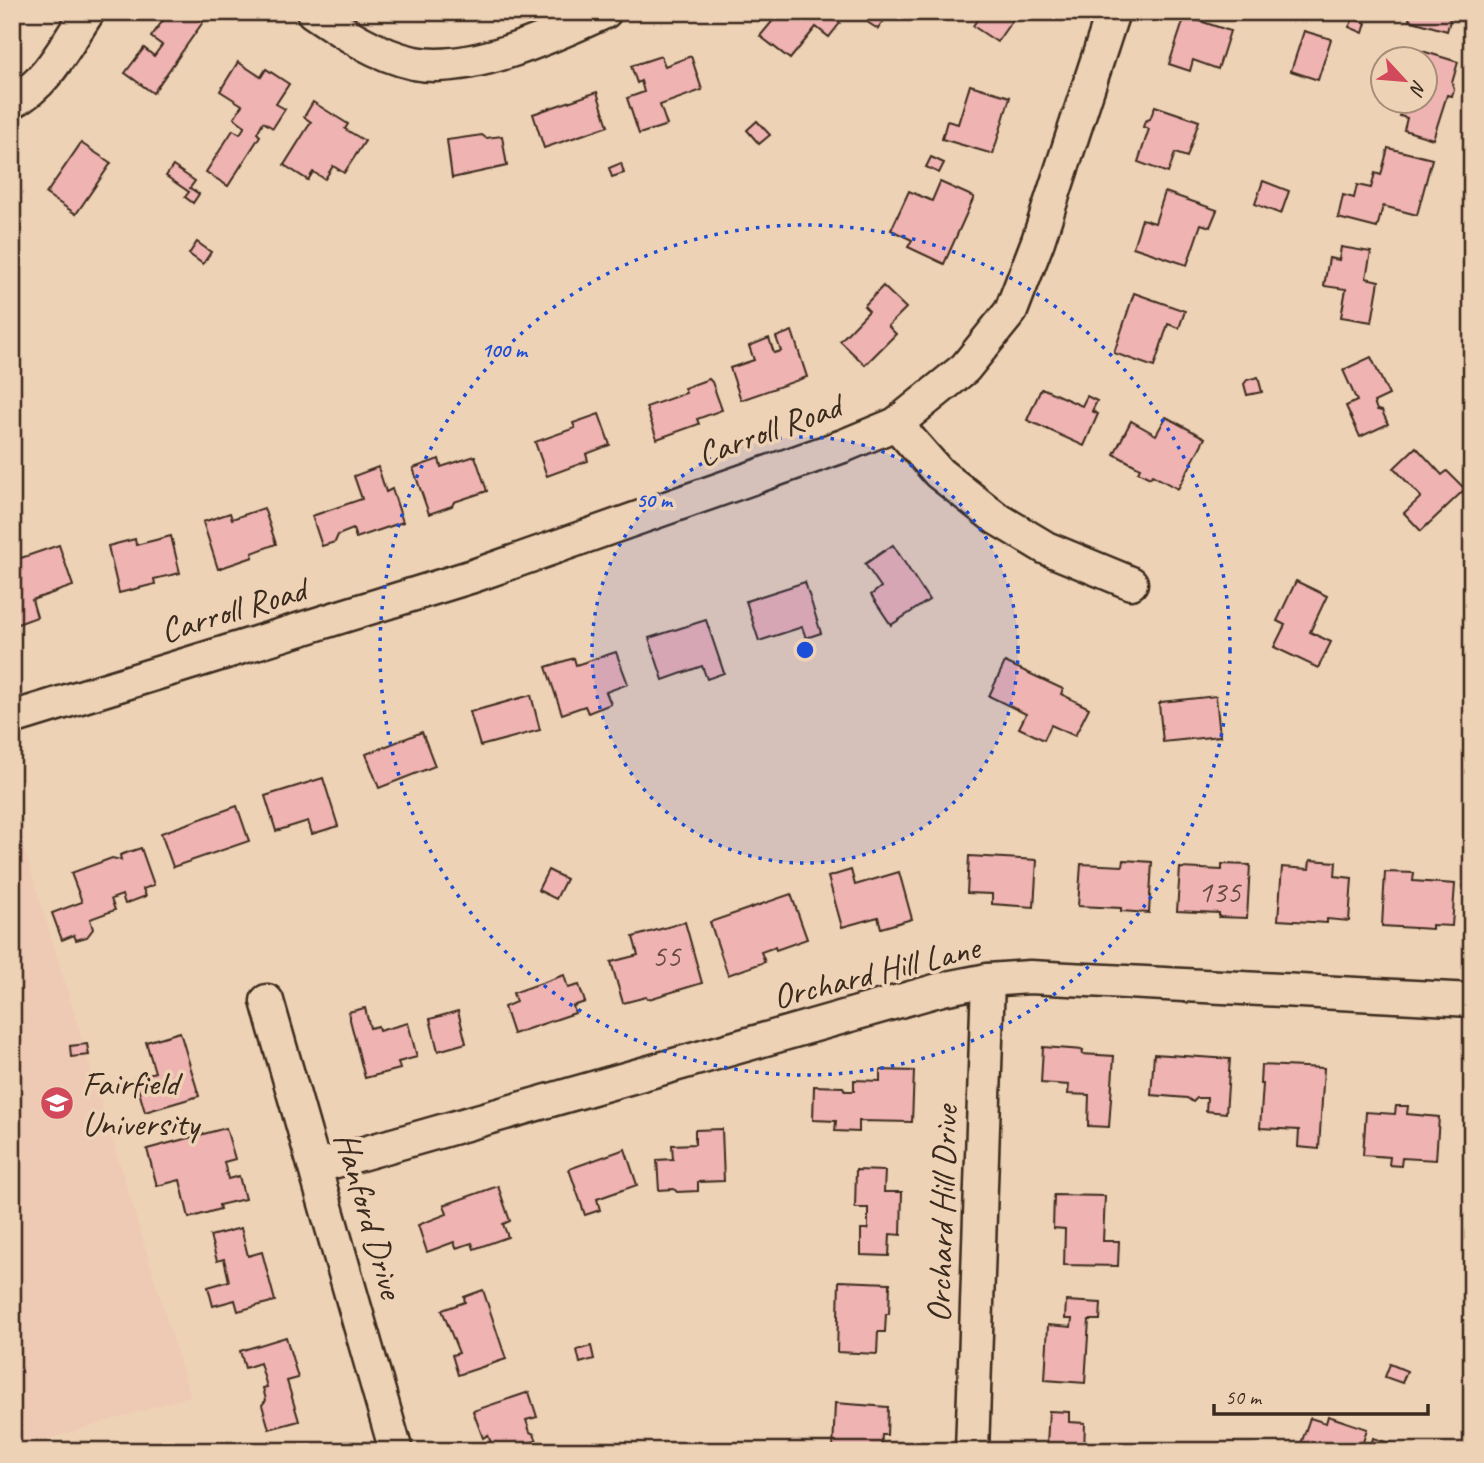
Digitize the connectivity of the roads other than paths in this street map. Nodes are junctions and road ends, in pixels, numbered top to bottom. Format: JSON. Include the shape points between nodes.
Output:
{"nodes":[{"id":1,"x":88,"y":12,"type":"edge"},
{"id":2,"x":313,"y":12,"type":"edge"},
{"id":3,"x":605,"y":12,"type":"edge"},
{"id":4,"x":1113,"y":12,"type":"edge"},
{"id":5,"x":12,"y":102,"type":"edge"},
{"id":6,"x":896,"y":424,"type":"junction"},
{"id":7,"x":1131,"y":583,"type":"dead end"},
{"id":8,"x":12,"y":718,"type":"edge"},
{"id":9,"x":988,"y":980,"type":"junction"},
{"id":10,"x":1472,"y":1000,"type":"edge"},
{"id":11,"x":267,"y":1001,"type":"dead end"},
{"id":12,"x":316,"y":1167,"type":"junction"},
{"id":13,"x":396,"y":1451,"type":"edge"},
{"id":14,"x":972,"y":1451,"type":"edge"}],
"edges":[{"from":1,"to":5,"type":"street","via":[[46,75]]},
{"from":2,"to":3,"type":"street","via":[[384,54],[438,66],[509,51]]},
{"from":4,"to":6,"type":"street","name":"Carroll Road","via":[[1011,311],[965,368]]},
{"from":6,"to":7,"type":"street","via":[[939,473],[996,518],[1046,548]]},
{"from":6,"to":8,"type":"street","name":"Carroll Road","via":[[473,576]]},
{"from":9,"to":10,"type":"street","name":"Orchard Hill Lane","via":[[1030,977]]},
{"from":9,"to":12,"type":"street","name":"Orchard Hill Lane","via":[[942,989]]},
{"from":9,"to":14,"type":"street","name":"Orchard Hill Drive"},
{"from":11,"to":12,"type":"street","name":"Hanford Drive"},
{"from":12,"to":13,"type":"street","name":"Hanford Drive"}]}
